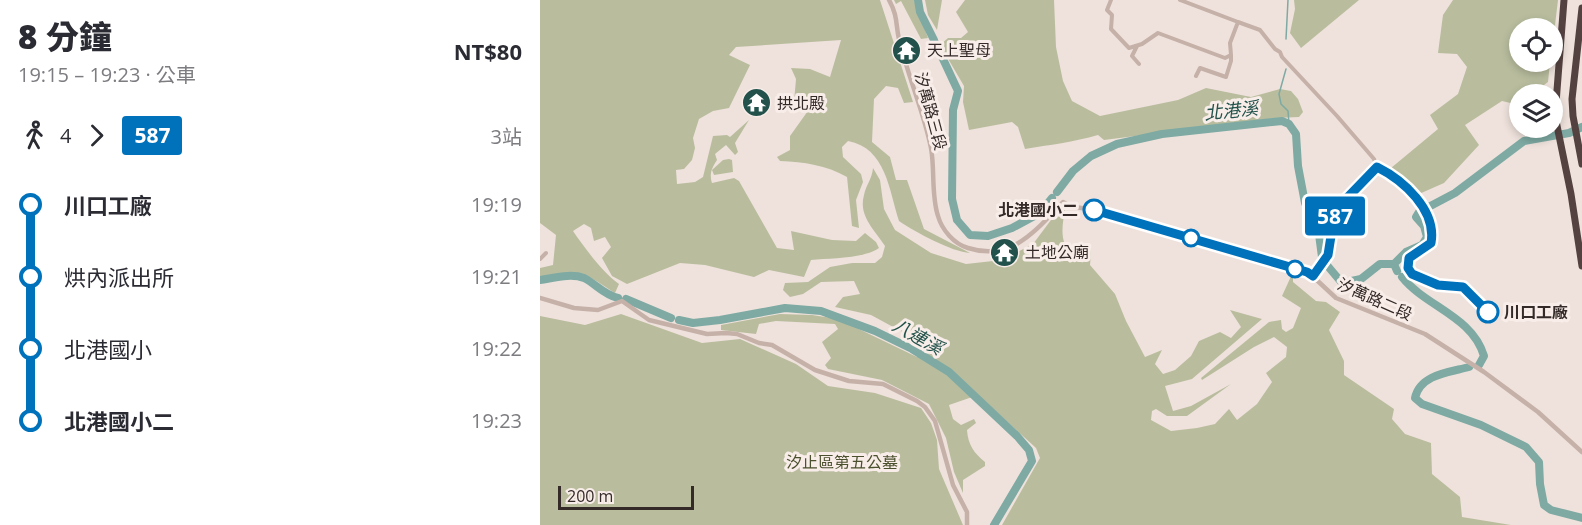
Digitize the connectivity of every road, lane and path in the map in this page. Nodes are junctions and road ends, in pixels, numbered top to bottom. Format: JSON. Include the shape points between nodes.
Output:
{"nodes":[{"id":1,"x":889,"y":0,"type":"edge"},
{"id":2,"x":1111,"y":0,"type":"edge"},
{"id":3,"x":1180,"y":0,"type":"edge"},
{"id":4,"x":1564,"y":0,"type":"edge"},
{"id":5,"x":1582,"y":8,"type":"edge"},
{"id":6,"x":1238,"y":22,"type":"junction"},
{"id":7,"x":1137,"y":45,"type":"junction"},
{"id":8,"x":1231,"y":55,"type":"junction"},
{"id":9,"x":1138,"y":64,"type":"dead end"},
{"id":10,"x":1196,"y":76,"type":"dead end"},
{"id":11,"x":1582,"y":164,"type":"edge"},
{"id":12,"x":1064,"y":202,"type":"joint"},
{"id":13,"x":546,"y":253,"type":"dead end"},
{"id":14,"x":540,"y":259,"type":"edge"},
{"id":15,"x":1582,"y":266,"type":"edge"},
{"id":16,"x":1313,"y":276,"type":"junction"},
{"id":17,"x":540,"y":298,"type":"edge"},
{"id":18,"x":1582,"y":453,"type":"edge"},
{"id":19,"x":967,"y":525,"type":"edge"}],
"edges":[{"from":1,"to":12,"type":"street","name":"汐萬路三段","via":[[897,15],[899,42],[931,148],[937,215],[943,229],[962,246],[1002,251],[1026,239]]},
{"from":2,"to":7,"type":"street","via":[[1107,10],[1112,15],[1111,29],[1130,48]]},
{"from":3,"to":6,"type":"street"},
{"from":4,"to":15,"type":"highway","via":[[1555,116]]},
{"from":5,"to":11,"type":"highway","via":[[1572,99]]},
{"from":6,"to":8,"type":"street","via":[[1230,43]]},
{"from":6,"to":16,"type":"street","via":[[1260,30],[1345,124],[1377,167],[1334,217],[1328,255]]},
{"from":7,"to":8,"type":"street","via":[[1158,33],[1225,58]]},
{"from":7,"to":9,"type":"street","via":[[1132,56]]},
{"from":8,"to":10,"type":"street","via":[[1226,77],[1200,68]]},
{"from":12,"to":16,"type":"street","name":"汐萬路二段"},
{"from":13,"to":14,"type":"street"},
{"from":16,"to":18,"type":"street","name":"汐萬路二段","via":[[1336,298],[1425,334],[1448,348],[1516,394]]},
{"from":17,"to":19,"type":"street","via":[[598,310],[622,301],[649,320],[707,334],[737,334],[772,345],[815,370],[849,381],[883,384],[917,401],[935,421],[953,485],[967,512]]}]}
